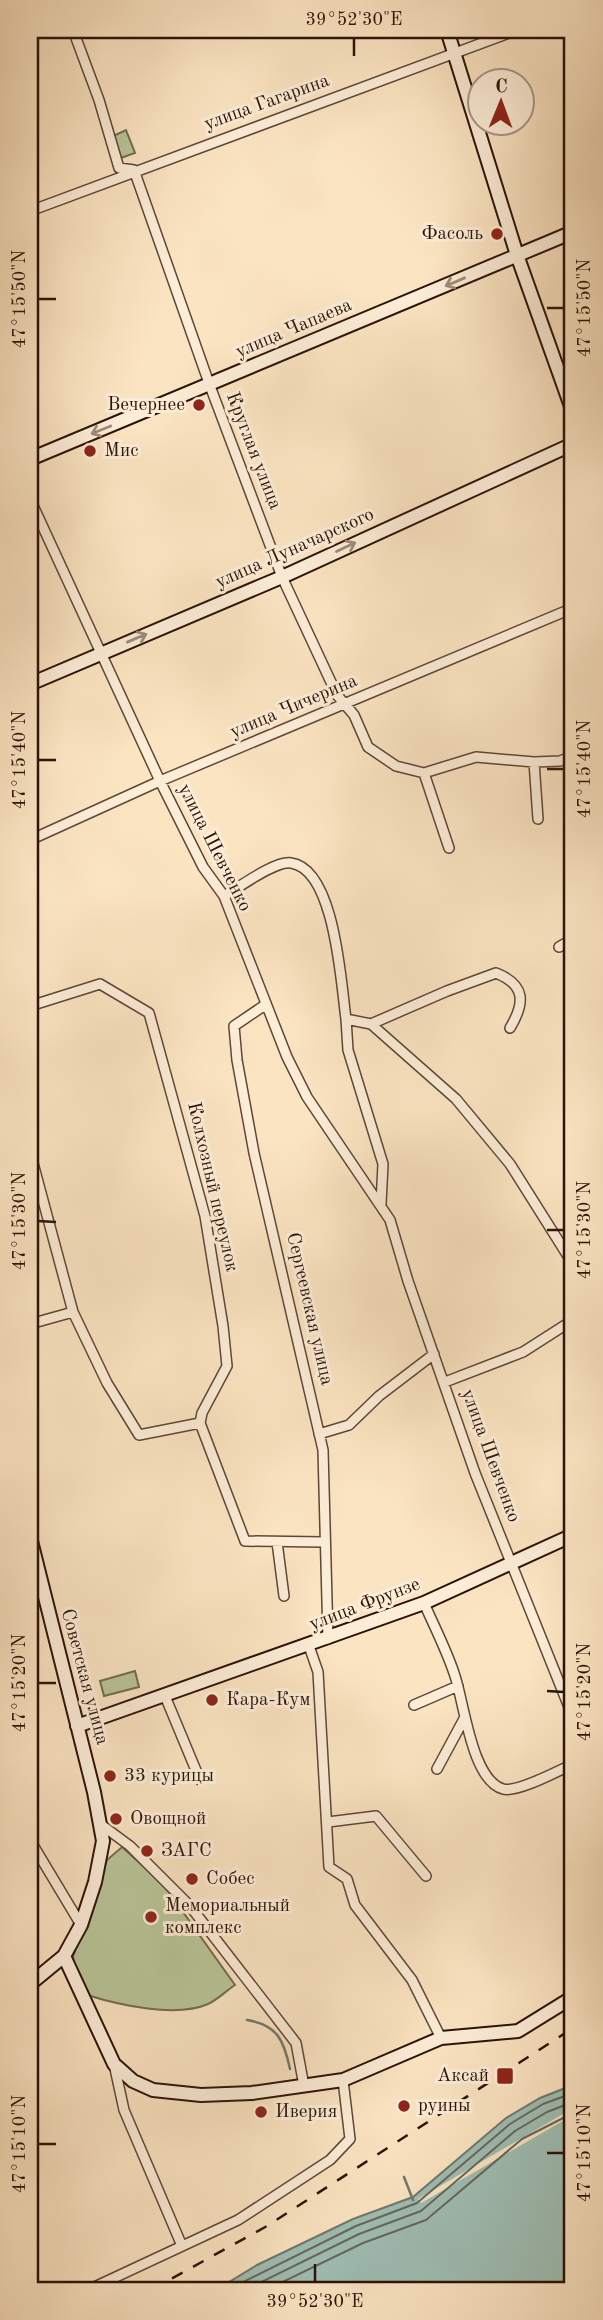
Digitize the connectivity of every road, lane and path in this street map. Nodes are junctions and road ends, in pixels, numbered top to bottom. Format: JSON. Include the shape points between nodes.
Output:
{"nodes":[{"id":1,"x":73,"y":30,"type":"edge"},
{"id":2,"x":447,"y":30,"type":"edge"},
{"id":3,"x":517,"y":30,"type":"edge"},
{"id":4,"x":455,"y":53,"type":"junction"},
{"id":5,"x":134,"y":170,"type":"junction"},
{"id":6,"x":30,"y":211,"type":"edge"},
{"id":7,"x":573,"y":232,"type":"edge"},
{"id":8,"x":517,"y":255,"type":"junction"},
{"id":9,"x":210,"y":386,"type":"junction"},
{"id":10,"x":573,"y":412,"type":"edge"},
{"id":11,"x":573,"y":444,"type":"edge"},
{"id":12,"x":30,"y":459,"type":"edge"},
{"id":13,"x":30,"y":499,"type":"edge"},
{"id":14,"x":282,"y":577,"type":"junction"},
{"id":15,"x":573,"y":608,"type":"edge"},
{"id":16,"x":100,"y":653,"type":"junction"},
{"id":17,"x":30,"y":684,"type":"edge"},
{"id":18,"x":345,"y":705,"type":"junction"},
{"id":19,"x":573,"y":755,"type":"edge"},
{"id":20,"x":534,"y":762,"type":"junction"},
{"id":21,"x":424,"y":773,"type":"junction"},
{"id":22,"x":160,"y":781,"type":"junction"},
{"id":23,"x":538,"y":819,"type":"dead end"},
{"id":24,"x":30,"y":840,"type":"edge"},
{"id":25,"x":449,"y":848,"type":"dead end"},
{"id":26,"x":224,"y":897,"type":"junction"},
{"id":27,"x":573,"y":939,"type":"edge"},
{"id":28,"x":559,"y":947,"type":"dead end"},
{"id":29,"x":265,"y":1005,"type":"junction"},
{"id":30,"x":30,"y":1006,"type":"edge"},
{"id":31,"x":346,"y":1019,"type":"junction"},
{"id":32,"x":371,"y":1024,"type":"junction"},
{"id":33,"x":510,"y":1028,"type":"dead end"},
{"id":34,"x":30,"y":1152,"type":"edge"},
{"id":35,"x":382,"y":1204,"type":"junction"},
{"id":36,"x":573,"y":1264,"type":"edge"},
{"id":37,"x":73,"y":1312,"type":"junction"},
{"id":38,"x":573,"y":1320,"type":"edge"},
{"id":39,"x":30,"y":1324,"type":"edge"},
{"id":40,"x":434,"y":1354,"type":"junction"},
{"id":41,"x":445,"y":1382,"type":"junction"},
{"id":42,"x":200,"y":1423,"type":"junction"},
{"id":43,"x":319,"y":1434,"type":"junction"},
{"id":44,"x":573,"y":1535,"type":"edge"},
{"id":45,"x":30,"y":1537,"type":"edge"},
{"id":46,"x":277,"y":1542,"type":"junction"},
{"id":47,"x":323,"y":1542,"type":"junction"},
{"id":48,"x":513,"y":1562,"type":"junction"},
{"id":49,"x":284,"y":1596,"type":"dead end"},
{"id":50,"x":424,"y":1603,"type":"junction"},
{"id":51,"x":328,"y":1640,"type":"junction"},
{"id":52,"x":309,"y":1646,"type":"junction"},
{"id":53,"x":458,"y":1686,"type":"junction"},
{"id":54,"x":164,"y":1696,"type":"junction"},
{"id":55,"x":414,"y":1705,"type":"dead end"},
{"id":56,"x":465,"y":1717,"type":"junction"},
{"id":57,"x":573,"y":1717,"type":"edge"},
{"id":58,"x":77,"y":1726,"type":"junction"},
{"id":59,"x":573,"y":1764,"type":"edge"},
{"id":60,"x":437,"y":1769,"type":"dead end"},
{"id":61,"x":200,"y":1780,"type":"dead end"},
{"id":62,"x":328,"y":1822,"type":"junction"},
{"id":63,"x":103,"y":1826,"type":"junction"},
{"id":64,"x":30,"y":1840,"type":"edge"},
{"id":65,"x":426,"y":1877,"type":"dead end"},
{"id":66,"x":81,"y":1925,"type":"junction"},
{"id":67,"x":64,"y":1956,"type":"junction"},
{"id":68,"x":30,"y":1984,"type":"edge"},
{"id":69,"x":573,"y":1997,"type":"edge"},
{"id":70,"x":441,"y":2038,"type":"junction"},
{"id":71,"x":114,"y":2064,"type":"junction"},
{"id":72,"x":343,"y":2080,"type":"junction"},
{"id":73,"x":304,"y":2086,"type":"junction"},
{"id":74,"x":182,"y":2246,"type":"junction"},
{"id":75,"x":88,"y":2290,"type":"edge"}],
"edges":[{"from":1,"to":5,"type":"street","name":"Круглая улица","via":[[119,168]]},
{"from":2,"to":4,"type":"main road"},
{"from":3,"to":4,"type":"street","name":"улица Гагарина"},
{"from":4,"to":5,"type":"street","name":"улица Гагарина"},
{"from":4,"to":8,"type":"main road"},
{"from":5,"to":6,"type":"street","name":"улица Гагарина"},
{"from":5,"to":9,"type":"street","name":"Круглая улица"},
{"from":7,"to":8,"type":"main road","name":"улица Чапаева"},
{"from":8,"to":9,"type":"main road","name":"улица Чапаева","one_way":true},
{"from":8,"to":10,"type":"main road"},
{"from":9,"to":12,"type":"main road","name":"улица Чапаева","one_way":true},
{"from":9,"to":14,"type":"street","name":"Круглая улица"},
{"from":14,"to":11,"type":"main road","name":"улица Луначарского","one_way":true},
{"from":13,"to":16,"type":"street","name":"улица Шевченко"},
{"from":16,"to":14,"type":"main road","name":"улица Луначарского","one_way":true},
{"from":14,"to":18,"type":"street","name":"Круглая улица"},
{"from":15,"to":18,"type":"street","name":"улица Чичерина"},
{"from":16,"to":17,"type":"main road","name":"улица Луначарского"},
{"from":16,"to":22,"type":"street","name":"улица Шевченко"},
{"from":18,"to":21,"type":"street","name":"Круглая улица","via":[[368,747],[396,766]]},
{"from":18,"to":22,"type":"street","name":"улица Чичерина"},
{"from":19,"to":20,"type":"street","via":[[560,761]]},
{"from":20,"to":21,"type":"street","via":[[476,757]]},
{"from":20,"to":23,"type":"street"},
{"from":21,"to":25,"type":"street"},
{"from":22,"to":24,"type":"street","name":"улица Чичерина"},
{"from":22,"to":26,"type":"street","name":"улица Шевченко","via":[[203,867]]},
{"from":26,"to":29,"type":"street","name":"улица Шевченко"},
{"from":26,"to":31,"type":"street","name":"улица Шевченко","via":[[279,864],[291,862],[312,874],[329,910]]},
{"from":27,"to":28,"type":"street"},
{"from":29,"to":35,"type":"street","name":"улица Шевченко","via":[[307,1097]]},
{"from":29,"to":43,"type":"street","name":"Сергеевская улица","via":[[234,1026],[236,1060]]},
{"from":30,"to":42,"type":"street","name":"Колхозный переулок","via":[[100,984],[149,1013],[205,1216],[216,1275],[226,1366]]},
{"from":31,"to":32,"type":"street"},
{"from":31,"to":35,"type":"street","name":"улица Шевченко","via":[[348,1050],[383,1164]]},
{"from":32,"to":33,"type":"street","via":[[496,973],[512,979],[518,989],[521,1010]]},
{"from":32,"to":36,"type":"street","via":[[456,1099],[510,1164]]},
{"from":34,"to":37,"type":"street"},
{"from":35,"to":40,"type":"street","name":"улица Шевченко"},
{"from":37,"to":39,"type":"street"},
{"from":37,"to":42,"type":"street","via":[[107,1383],[139,1435]]},
{"from":38,"to":41,"type":"street","via":[[523,1352]]},
{"from":40,"to":41,"type":"street","name":"улица Шевченко"},
{"from":40,"to":43,"type":"street","via":[[349,1425]]},
{"from":41,"to":48,"type":"street","name":"улица Шевченко","via":[[475,1473]]},
{"from":42,"to":46,"type":"street","via":[[245,1541]]},
{"from":43,"to":47,"type":"street","name":"Сергеевская улица"},
{"from":44,"to":48,"type":"main road","name":"улица Фрунзе"},
{"from":45,"to":58,"type":"main road","name":"Советская улица"},
{"from":46,"to":47,"type":"street"},
{"from":46,"to":49,"type":"street"},
{"from":47,"to":51,"type":"street","name":"Сергеевская улица"},
{"from":48,"to":50,"type":"main road","name":"улица Фрунзе"},
{"from":48,"to":57,"type":"street","name":"улица Шевченко"},
{"from":50,"to":51,"type":"main road","name":"улица Фрунзе"},
{"from":50,"to":53,"type":"street"},
{"from":51,"to":52,"type":"main road","name":"улица Фрунзе"},
{"from":52,"to":54,"type":"main road","name":"улица Фрунзе"},
{"from":52,"to":62,"type":"street","via":[[317,1672]]},
{"from":53,"to":55,"type":"street"},
{"from":53,"to":56,"type":"street"},
{"from":54,"to":58,"type":"main road","name":"улица Фрунзе"},
{"from":54,"to":61,"type":"street"},
{"from":56,"to":59,"type":"street","via":[[482,1769],[504,1790]]},
{"from":56,"to":60,"type":"street"},
{"from":58,"to":63,"type":"main road","name":"Советская улица"},
{"from":62,"to":65,"type":"street","via":[[376,1816]]},
{"from":62,"to":70,"type":"street","via":[[329,1867],[347,1879],[355,1905],[412,1980]]},
{"from":63,"to":66,"type":"main road","name":"Советская улица","via":[[102,1855]]},
{"from":63,"to":73,"type":"street","via":[[130,1846],[205,1925],[296,2043]]},
{"from":64,"to":66,"type":"street"},
{"from":66,"to":67,"type":"main road","name":"Советская улица"},
{"from":67,"to":68,"type":"main road"},
{"from":67,"to":71,"type":"main road"},
{"from":69,"to":70,"type":"main road","via":[[518,2031]]},
{"from":70,"to":72,"type":"main road"},
{"from":71,"to":73,"type":"main road","via":[[133,2081],[153,2090],[201,2095]]},
{"from":71,"to":74,"type":"street","via":[[129,2121]]},
{"from":72,"to":73,"type":"main road"},
{"from":72,"to":74,"type":"street","via":[[350,2129],[344,2148],[238,2220]]},
{"from":74,"to":75,"type":"street"}]}
